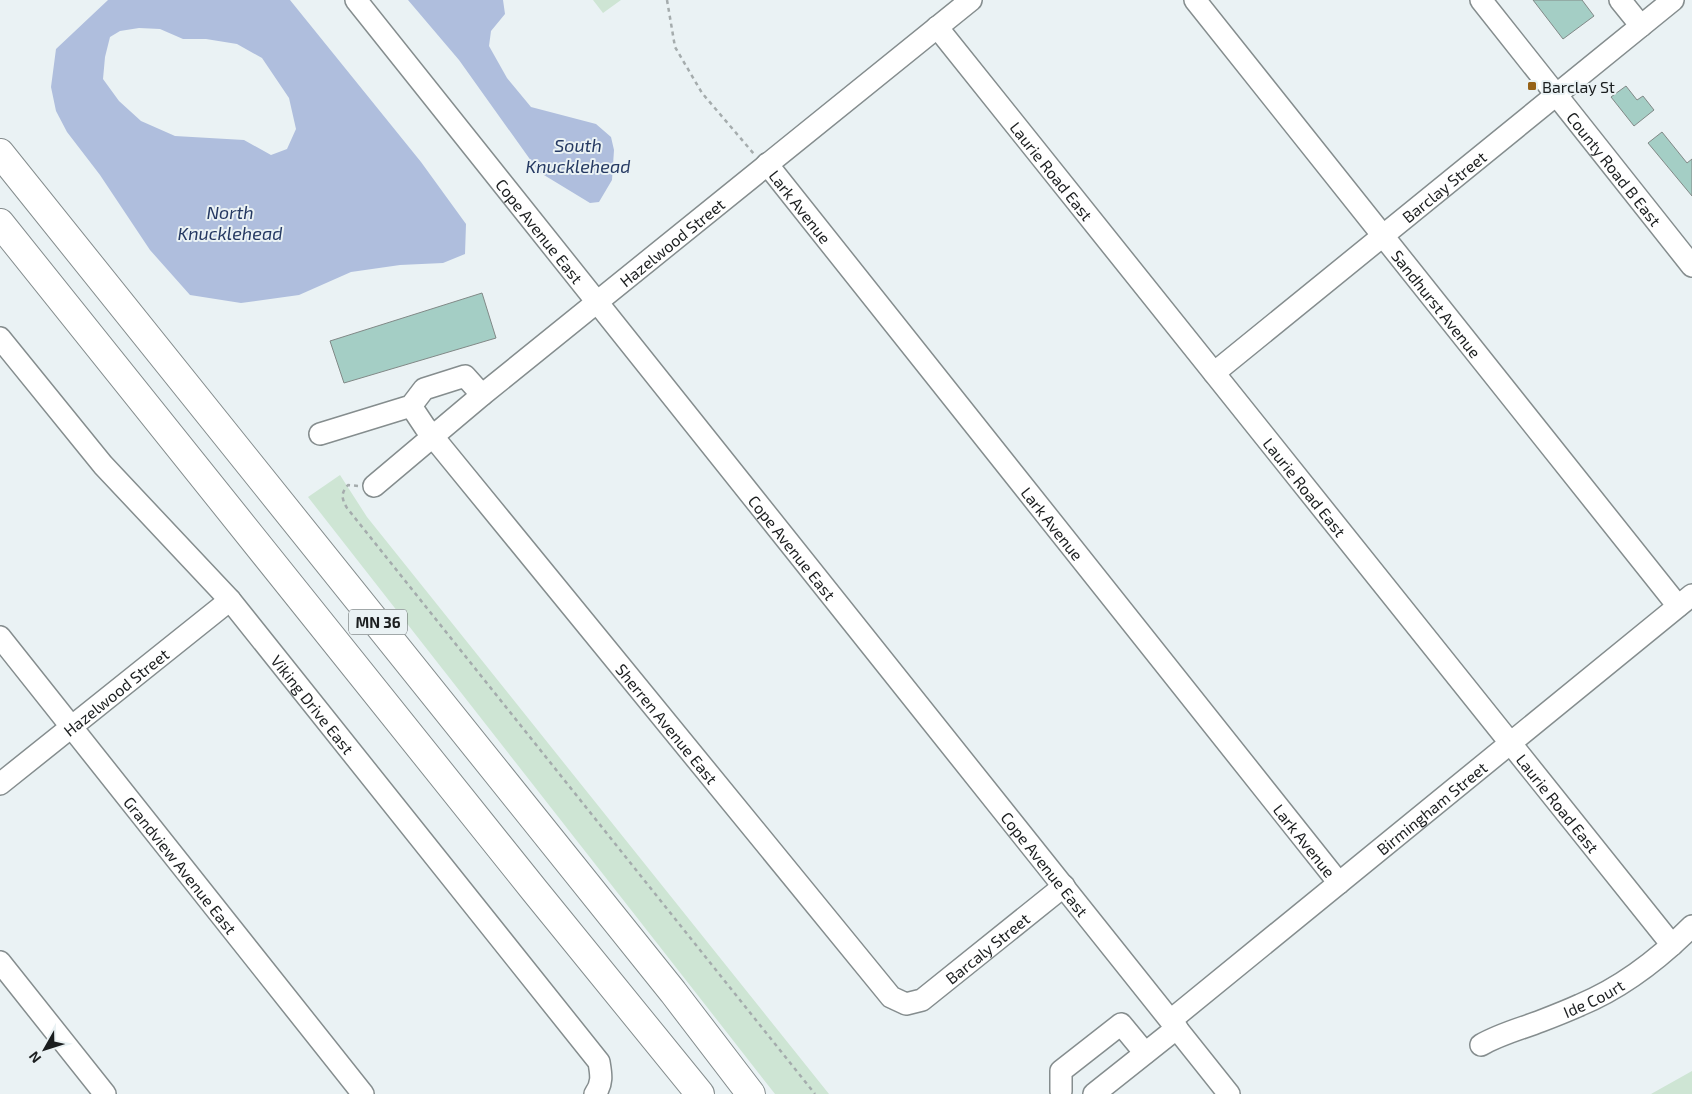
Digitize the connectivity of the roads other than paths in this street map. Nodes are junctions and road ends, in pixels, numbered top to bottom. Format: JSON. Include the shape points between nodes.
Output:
{"nodes":[{"id":1,"x":356,"y":0,"type":"edge"},
{"id":2,"x":971,"y":0,"type":"edge"},
{"id":3,"x":1196,"y":0,"type":"edge"},
{"id":4,"x":1481,"y":0,"type":"edge"},
{"id":5,"x":1620,"y":0,"type":"edge"},
{"id":6,"x":1673,"y":0,"type":"edge"},
{"id":7,"x":1641,"y":26,"type":"junction"},
{"id":8,"x":937,"y":27,"type":"junction"},
{"id":9,"x":1557,"y":95,"type":"junction"},
{"id":10,"x":0,"y":153,"type":"edge"},
{"id":11,"x":762,"y":161,"type":"junction"},
{"id":12,"x":0,"y":223,"type":"edge"},
{"id":13,"x":1383,"y":236,"type":"junction"},
{"id":14,"x":1692,"y":266,"type":"edge"},
{"id":15,"x":598,"y":302,"type":"junction"},
{"id":16,"x":0,"y":338,"type":"edge"},
{"id":17,"x":1214,"y":372,"type":"junction"},
{"id":18,"x":482,"y":395,"type":"junction"},
{"id":19,"x":411,"y":406,"type":"junction"},
{"id":20,"x":320,"y":434,"type":"dead end"},
{"id":21,"x":434,"y":435,"type":"junction"},
{"id":22,"x":374,"y":486,"type":"road end"},
{"id":23,"x":230,"y":600,"type":"junction"},
{"id":24,"x":1685,"y":601,"type":"edge"},
{"id":25,"x":0,"y":636,"type":"edge"},
{"id":26,"x":72,"y":726,"type":"junction"},
{"id":27,"x":1511,"y":742,"type":"junction"},
{"id":28,"x":0,"y":784,"type":"edge"},
{"id":29,"x":1339,"y":883,"type":"junction"},
{"id":30,"x":1064,"y":886,"type":"junction"},
{"id":31,"x":1692,"y":926,"type":"edge"},
{"id":32,"x":1672,"y":945,"type":"junction"},
{"id":33,"x":0,"y":962,"type":"edge"},
{"id":34,"x":906,"y":1004,"type":"joint"},
{"id":35,"x":1174,"y":1024,"type":"junction"},
{"id":36,"x":1481,"y":1045,"type":"dead end"},
{"id":37,"x":1144,"y":1053,"type":"junction"},
{"id":38,"x":598,"y":1090,"type":"edge"},
{"id":39,"x":1062,"y":1093,"type":"edge"},
{"id":40,"x":105,"y":1094,"type":"edge"},
{"id":41,"x":363,"y":1094,"type":"edge"},
{"id":42,"x":700,"y":1094,"type":"edge"},
{"id":43,"x":751,"y":1094,"type":"edge"},
{"id":44,"x":1094,"y":1094,"type":"edge"},
{"id":45,"x":1229,"y":1094,"type":"edge"}],
"edges":[{"from":1,"to":15,"type":"street","name":"Cope Avenue East"},
{"from":2,"to":8,"type":"street","name":"Hazelwood Street"},
{"from":3,"to":13,"type":"street","name":"Sandhurst Avenue"},
{"from":4,"to":9,"type":"street","name":"County Road B East"},
{"from":5,"to":7,"type":"street"},
{"from":6,"to":7,"type":"street","name":"Barclay Street"},
{"from":7,"to":9,"type":"street","name":"Barclay Street"},
{"from":8,"to":11,"type":"street","name":"Hazelwood Street"},
{"from":8,"to":17,"type":"street","name":"Laurie Road East"},
{"from":9,"to":13,"type":"street","name":"Barclay Street"},
{"from":9,"to":14,"type":"street","name":"County Road B East"},
{"from":10,"to":43,"type":"highway","number":"MN 36","via":[[623,929]]},
{"from":11,"to":15,"type":"street","name":"Hazelwood Street"},
{"from":11,"to":29,"type":"street","name":"Lark Avenue"},
{"from":12,"to":42,"type":"highway","number":"MN 36"},
{"from":13,"to":17,"type":"street","name":"Barclay Street"},
{"from":13,"to":24,"type":"street","name":"Sandhurst Avenue"},
{"from":15,"to":18,"type":"street","name":"Hazelwood Street"},
{"from":15,"to":30,"type":"street","name":"Cope Avenue East"},
{"from":16,"to":23,"type":"street","name":"Viking Drive East","via":[[103,465]]},
{"from":17,"to":27,"type":"street","name":"Laurie Road East"},
{"from":18,"to":19,"type":"street","via":[[465,376],[424,389]]},
{"from":18,"to":21,"type":"street","name":"Hazelwood Street"},
{"from":19,"to":20,"type":"street"},
{"from":19,"to":21,"type":"street","name":"Sherren Avenue East"},
{"from":21,"to":22,"type":"street","name":"Hazelwood Street"},
{"from":21,"to":34,"type":"street","name":"Sherren Avenue East","via":[[891,997]]},
{"from":23,"to":26,"type":"street","name":"Hazelwood Street"},
{"from":23,"to":38,"type":"street","name":"Viking Drive East","via":[[599,1062]]},
{"from":24,"to":27,"type":"street","name":"Birmingham Street"},
{"from":25,"to":26,"type":"street","name":"Grandview Avenue East"},
{"from":26,"to":28,"type":"street","name":"Hazelwood Street"},
{"from":26,"to":41,"type":"street","name":"Grandview Avenue East"},
{"from":27,"to":29,"type":"street","name":"Birmingham Street"},
{"from":27,"to":32,"type":"street","name":"Laurie Road East"},
{"from":29,"to":35,"type":"street","name":"Birmingham Street"},
{"from":30,"to":34,"type":"street","name":"Barcaly Street","via":[[922,1000]]},
{"from":30,"to":35,"type":"street","name":"Cope Avenue East"},
{"from":31,"to":32,"type":"street","name":"Ide Court"},
{"from":32,"to":36,"type":"street","name":"Ide Court","via":[[1622,982],[1583,1004]]},
{"from":33,"to":40,"type":"street"},
{"from":35,"to":37,"type":"street","name":"Birmingham Street"},
{"from":35,"to":45,"type":"street","name":"Cope Avenue East"},
{"from":37,"to":39,"type":"street","via":[[1121,1024],[1061,1071]]},
{"from":37,"to":44,"type":"street","name":"Birmingham Street"}]}
